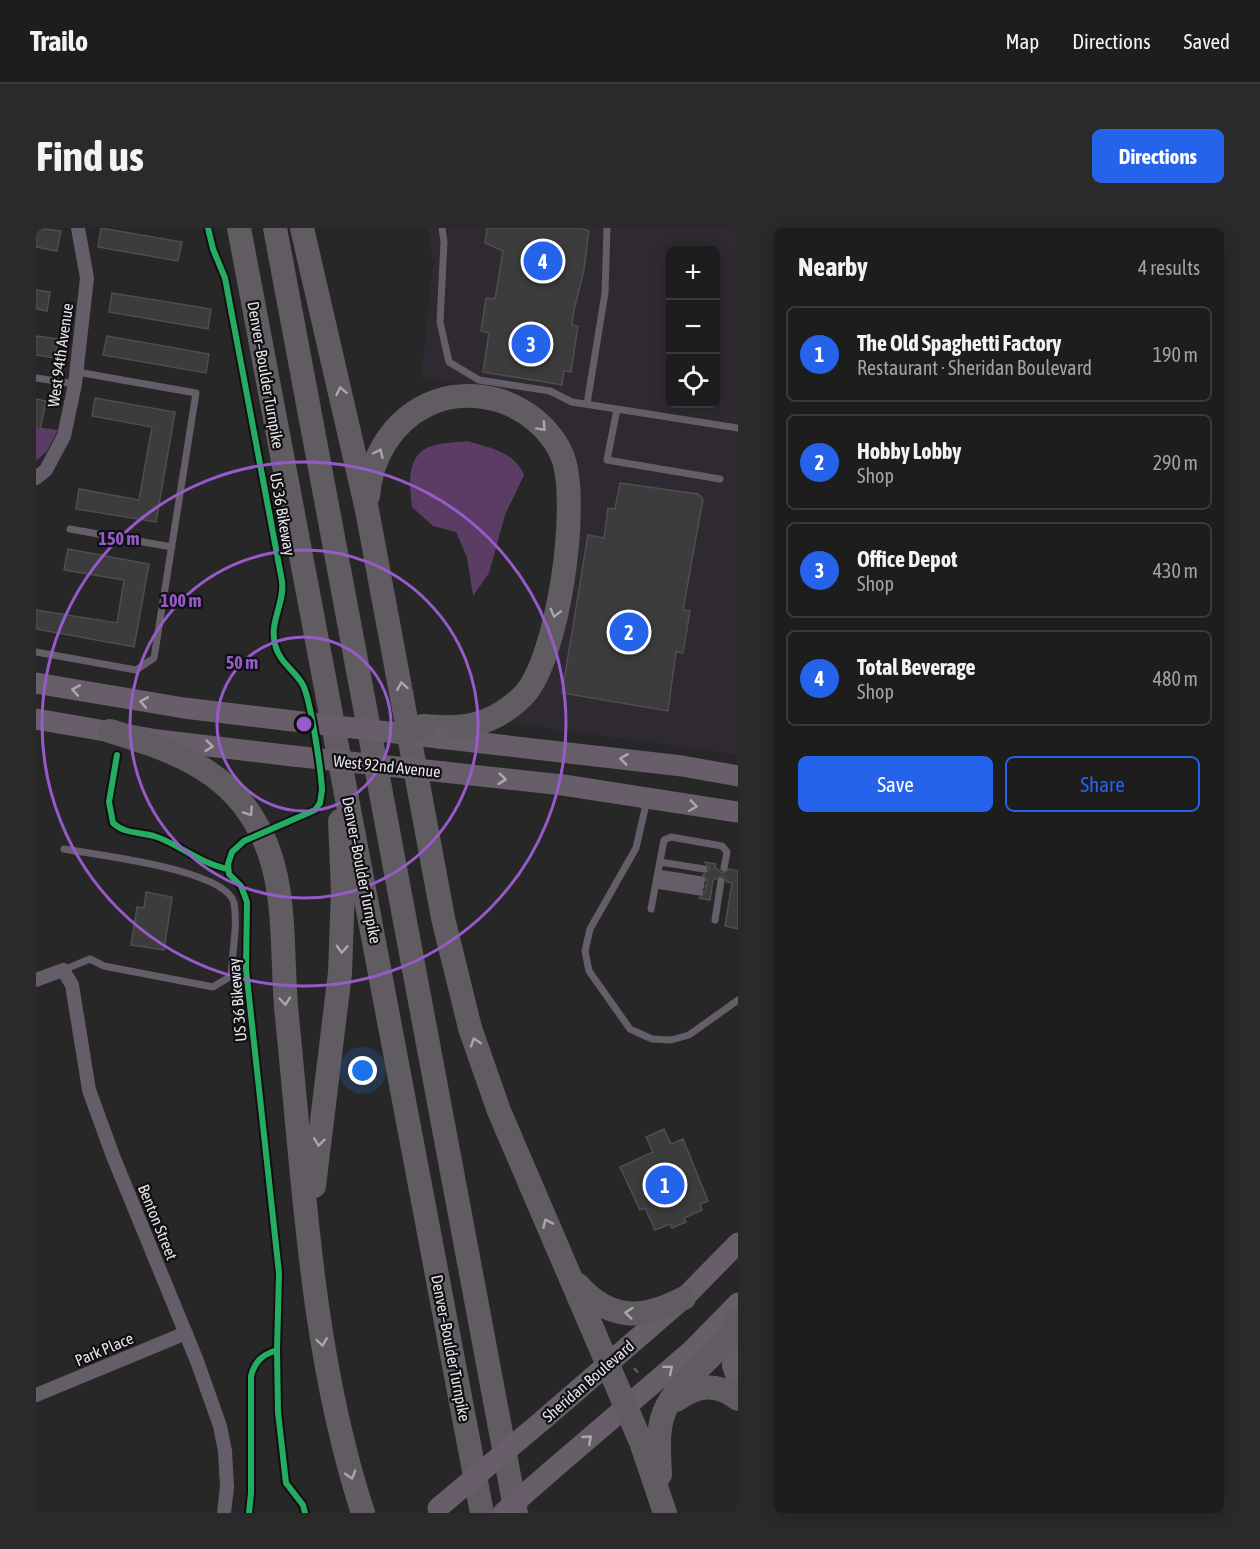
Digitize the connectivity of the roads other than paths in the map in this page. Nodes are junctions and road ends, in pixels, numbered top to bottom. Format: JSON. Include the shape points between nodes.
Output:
{"nodes":[{"id":1,"x":78,"y":228,"type":"edge"},
{"id":2,"x":239,"y":228,"type":"edge"},
{"id":3,"x":254,"y":228,"type":"edge"},
{"id":4,"x":275,"y":228,"type":"edge"},
{"id":5,"x":288,"y":228,"type":"edge"},
{"id":6,"x":302,"y":228,"type":"edge"},
{"id":7,"x":442,"y":228,"type":"edge"},
{"id":8,"x":607,"y":228,"type":"edge"},
{"id":9,"x":36,"y":378,"type":"edge"},
{"id":10,"x":76,"y":378,"type":"junction"},
{"id":11,"x":587,"y":405,"type":"junction"},
{"id":12,"x":617,"y":409,"type":"junction"},
{"id":13,"x":738,"y":428,"type":"edge"},
{"id":14,"x":36,"y":478,"type":"edge"},
{"id":15,"x":720,"y":479,"type":"dead end"},
{"id":16,"x":368,"y":510,"type":"junction"},
{"id":17,"x":70,"y":528,"type":"dead end"},
{"id":18,"x":172,"y":547,"type":"junction"},
{"id":19,"x":36,"y":652,"type":"edge"},
{"id":20,"x":323,"y":672,"type":"junction"},
{"id":21,"x":36,"y":682,"type":"edge"},
{"id":22,"x":36,"y":718,"type":"edge"},
{"id":23,"x":110,"y":731,"type":"junction"},
{"id":24,"x":422,"y":733,"type":"junction"},
{"id":25,"x":682,"y":766,"type":"junction"},
{"id":26,"x":738,"y":776,"type":"edge"},
{"id":27,"x":648,"y":799,"type":"junction"},
{"id":28,"x":738,"y":812,"type":"edge"},
{"id":29,"x":64,"y":849,"type":"dead end"},
{"id":30,"x":724,"y":868,"type":"dead end"},
{"id":31,"x":658,"y":873,"type":"junction"},
{"id":32,"x":702,"y":880,"type":"junction"},
{"id":33,"x":720,"y":887,"type":"junction"},
{"id":34,"x":651,"y":909,"type":"dead end"},
{"id":35,"x":715,"y":920,"type":"dead end"},
{"id":36,"x":63,"y":970,"type":"junction"},
{"id":37,"x":36,"y":980,"type":"edge"},
{"id":38,"x":738,"y":1000,"type":"edge"},
{"id":39,"x":738,"y":1243,"type":"edge"},
{"id":40,"x":571,"y":1276,"type":"junction"},
{"id":41,"x":316,"y":1296,"type":"junction"},
{"id":42,"x":684,"y":1298,"type":"junction"},
{"id":43,"x":738,"y":1303,"type":"edge"},
{"id":44,"x":735,"y":1326,"type":"edge"},
{"id":45,"x":186,"y":1333,"type":"junction"},
{"id":46,"x":608,"y":1363,"type":"junction"},
{"id":47,"x":738,"y":1388,"type":"edge"},
{"id":48,"x":36,"y":1395,"type":"edge"},
{"id":49,"x":738,"y":1399,"type":"edge"},
{"id":50,"x":667,"y":1406,"type":"junction"},
{"id":51,"x":625,"y":1408,"type":"junction"},
{"id":52,"x":663,"y":1504,"type":"edge"},
{"id":53,"x":436,"y":1511,"type":"edge"},
{"id":54,"x":224,"y":1513,"type":"edge"},
{"id":55,"x":363,"y":1513,"type":"edge"},
{"id":56,"x":482,"y":1513,"type":"edge"},
{"id":57,"x":494,"y":1513,"type":"edge"},
{"id":58,"x":503,"y":1513,"type":"edge"},
{"id":59,"x":516,"y":1513,"type":"edge"},
{"id":60,"x":528,"y":1513,"type":"edge"}],
"edges":[{"from":1,"to":10,"type":"street","name":"West 94th Avenue","via":[[87,278]]},
{"from":2,"to":20,"type":"highway","name":"Denver–Boulder Turnpike"},
{"from":3,"to":57,"type":"highway"},
{"from":4,"to":59,"type":"highway"},
{"from":5,"to":60,"type":"highway"},
{"from":16,"to":6,"type":"highway","one_way":true},
{"from":7,"to":11,"type":"lane","via":[[440,322],[449,362],[479,380],[550,391]]},
{"from":8,"to":11,"type":"lane","via":[[605,292]]},
{"from":9,"to":10,"type":"lane"},
{"from":10,"to":14,"type":"street","name":"West 94th Avenue","via":[[64,436],[46,470]]},
{"from":10,"to":18,"type":"lane","via":[[196,393]]},
{"from":11,"to":12,"type":"lane"},
{"from":12,"to":13,"type":"lane"},
{"from":12,"to":15,"type":"lane","via":[[607,460]]},
{"from":16,"to":24,"type":"highway","one_way":true,"via":[[370,479],[386,441],[419,409],[448,398],[490,398],[525,412],[558,446],[570,481],[571,513],[559,597],[531,687],[506,709],[478,724]]},
{"from":40,"to":16,"type":"highway","one_way":true,"via":[[499,1111],[462,1000],[443,918]]},
{"from":17,"to":18,"type":"lane"},
{"from":18,"to":19,"type":"lane","via":[[154,658],[136,670]]},
{"from":20,"to":41,"type":"highway","one_way":true,"via":[[340,819],[343,917],[336,1018],[316,1170]]},
{"from":20,"to":56,"type":"highway","name":"Denver–Boulder Turnpike"},
{"from":24,"to":21,"type":"main road","name":"West 92nd Avenue","one_way":true,"bridge":true,"via":[[184,708]]},
{"from":22,"to":23,"type":"main road","name":"West 92nd Avenue"},
{"from":23,"to":27,"type":"main road","name":"West 92nd Avenue","one_way":true,"bridge":true,"via":[[185,744],[563,785]]},
{"from":23,"to":41,"type":"highway","one_way":true,"via":[[166,750],[210,772],[249,811],[271,858],[279,896],[285,999]]},
{"from":25,"to":24,"type":"main road","name":"West 92nd Avenue","one_way":true},
{"from":25,"to":26,"type":"main road","name":"West 92nd Avenue"},
{"from":25,"to":27,"type":"main road","via":[[664,772]]},
{"from":27,"to":28,"type":"main road","name":"West 92nd Avenue","one_way":true},
{"from":27,"to":38,"type":"lane","via":[[636,848],[590,929],[585,951],[589,971],[630,1029],[652,1039],[671,1040],[688,1035]]},
{"from":29,"to":36,"type":"lane","via":[[174,869],[223,888],[234,901],[234,931],[231,976],[213,987],[104,966],[90,959]]},
{"from":30,"to":31,"type":"lane","via":[[727,852],[722,846],[671,837],[664,840]]},
{"from":31,"to":32,"type":"lane"},
{"from":31,"to":32,"type":"lane"},
{"from":31,"to":32,"type":"lane"},
{"from":31,"to":34,"type":"lane"},
{"from":33,"to":33,"type":"lane","via":[[712,888]]},
{"from":33,"to":35,"type":"lane"},
{"from":36,"to":37,"type":"street"},
{"from":36,"to":45,"type":"street","name":"Benton Street","via":[[72,985],[89,1090]]},
{"from":39,"to":42,"type":"main road","name":"Sheridan Boulevard"},
{"from":42,"to":40,"type":"highway","one_way":true,"via":[[656,1311],[624,1313],[597,1302]]},
{"from":40,"to":46,"type":"highway"},
{"from":41,"to":55,"type":"highway","one_way":true,"via":[[340,1436]]},
{"from":42,"to":46,"type":"main road","name":"Sheridan Boulevard"},
{"from":51,"to":43,"type":"main road","one_way":true,"via":[[691,1351]]},
{"from":44,"to":47,"type":"street","via":[[730,1366]]},
{"from":44,"to":50,"type":"highway"},
{"from":45,"to":48,"type":"street","name":"Park Place"},
{"from":45,"to":54,"type":"street","name":"Benton Street","via":[[213,1402],[225,1451]]},
{"from":46,"to":51,"type":"highway"},
{"from":46,"to":53,"type":"main road","name":"Sheridan Boulevard","bridge":true},
{"from":49,"to":50,"type":"highway","via":[[722,1388],[710,1386],[687,1392]]},
{"from":50,"to":52,"type":"highway","via":[[659,1443]]},
{"from":51,"to":52,"type":"highway"},
{"from":58,"to":51,"type":"main road","one_way":true,"bridge":true}]}
